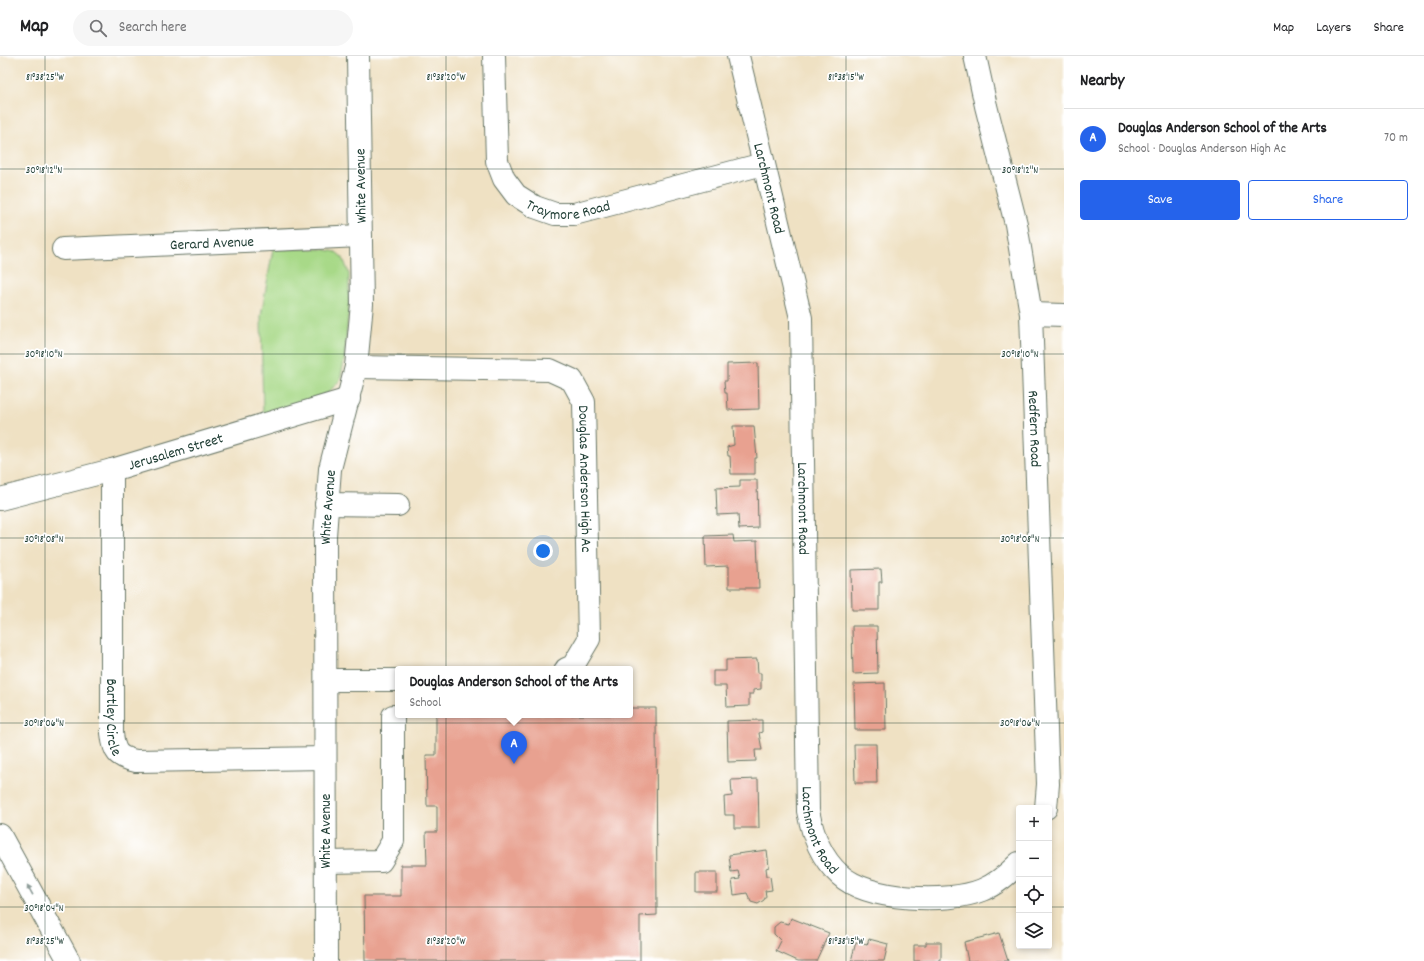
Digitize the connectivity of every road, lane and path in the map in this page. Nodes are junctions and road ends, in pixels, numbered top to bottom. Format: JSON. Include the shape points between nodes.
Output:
{"nodes":[{"id":1,"x":358,"y":56,"type":"edge"},
{"id":2,"x":494,"y":56,"type":"edge"},
{"id":3,"x":738,"y":56,"type":"edge"},
{"id":4,"x":976,"y":56,"type":"edge"},
{"id":5,"x":763,"y":164,"type":"junction"},
{"id":6,"x":361,"y":236,"type":"junction"},
{"id":7,"x":63,"y":249,"type":"dead end"},
{"id":8,"x":1031,"y":314,"type":"junction"},
{"id":9,"x":1064,"y":315,"type":"edge"},
{"id":10,"x":356,"y":367,"type":"junction"},
{"id":11,"x":349,"y":399,"type":"junction"},
{"id":12,"x":112,"y":470,"type":"junction"},
{"id":13,"x":0,"y":499,"type":"edge"},
{"id":14,"x":326,"y":504,"type":"junction"},
{"id":15,"x":398,"y":505,"type":"dead end"},
{"id":16,"x":573,"y":666,"type":"edge"},
{"id":17,"x":326,"y":680,"type":"junction"},
{"id":18,"x":395,"y":680,"type":"edge"},
{"id":19,"x":393,"y":716,"type":"dead end"},
{"id":20,"x":325,"y":758,"type":"junction"},
{"id":21,"x":1046,"y":805,"type":"edge"},
{"id":22,"x":0,"y":835,"type":"edge"},
{"id":23,"x":326,"y":862,"type":"junction"},
{"id":24,"x":1016,"y":866,"type":"edge"},
{"id":25,"x":69,"y":961,"type":"edge"},
{"id":26,"x":326,"y":961,"type":"edge"}],
"edges":[{"from":1,"to":6,"type":"main road","name":"White Avenue"},
{"from":2,"to":5,"type":"main road","name":"Traymore Road","via":[[497,161],[504,179],[516,195],[535,207],[554,214],[574,214]]},
{"from":3,"to":5,"type":"main road","name":"Larchmont Road"},
{"from":4,"to":8,"type":"main road","name":"Redfern Road","via":[[1016,224]]},
{"from":5,"to":24,"type":"main road","name":"Larchmont Road","via":[[801,318],[808,811],[812,832],[825,859],[841,877],[864,890],[884,896],[952,896],[981,890],[1004,878]]},
{"from":6,"to":7,"type":"main road","name":"Gerard Avenue"},
{"from":6,"to":10,"type":"main road","name":"White Avenue","via":[[362,304]]},
{"from":8,"to":9,"type":"main road"},
{"from":8,"to":21,"type":"main road","name":"Redfern Road","via":[[1048,784]]},
{"from":10,"to":11,"type":"main road","name":"White Avenue"},
{"from":10,"to":16,"type":"main road","name":"Douglas Anderson High Ac","via":[[550,370],[572,380],[584,402],[589,639]]},
{"from":11,"to":12,"type":"main road","name":"Jerusalem Street"},
{"from":11,"to":14,"type":"main road","name":"White Avenue","via":[[330,469]]},
{"from":12,"to":13,"type":"main road","name":"Jerusalem Street"},
{"from":12,"to":20,"type":"main road","name":"Bartley Circle","via":[[112,733],[113,746],[117,754],[136,761]]},
{"from":14,"to":15,"type":"main road"},
{"from":14,"to":17,"type":"main road","name":"White Avenue"},
{"from":17,"to":18,"type":"main road"},
{"from":17,"to":20,"type":"main road","name":"White Avenue"},
{"from":19,"to":23,"type":"main road","via":[[393,841],[381,861]]},
{"from":20,"to":23,"type":"main road","name":"White Avenue"},
{"from":25,"to":22,"type":"main road","one_way":true},
{"from":23,"to":26,"type":"main road","name":"White Avenue"}]}
